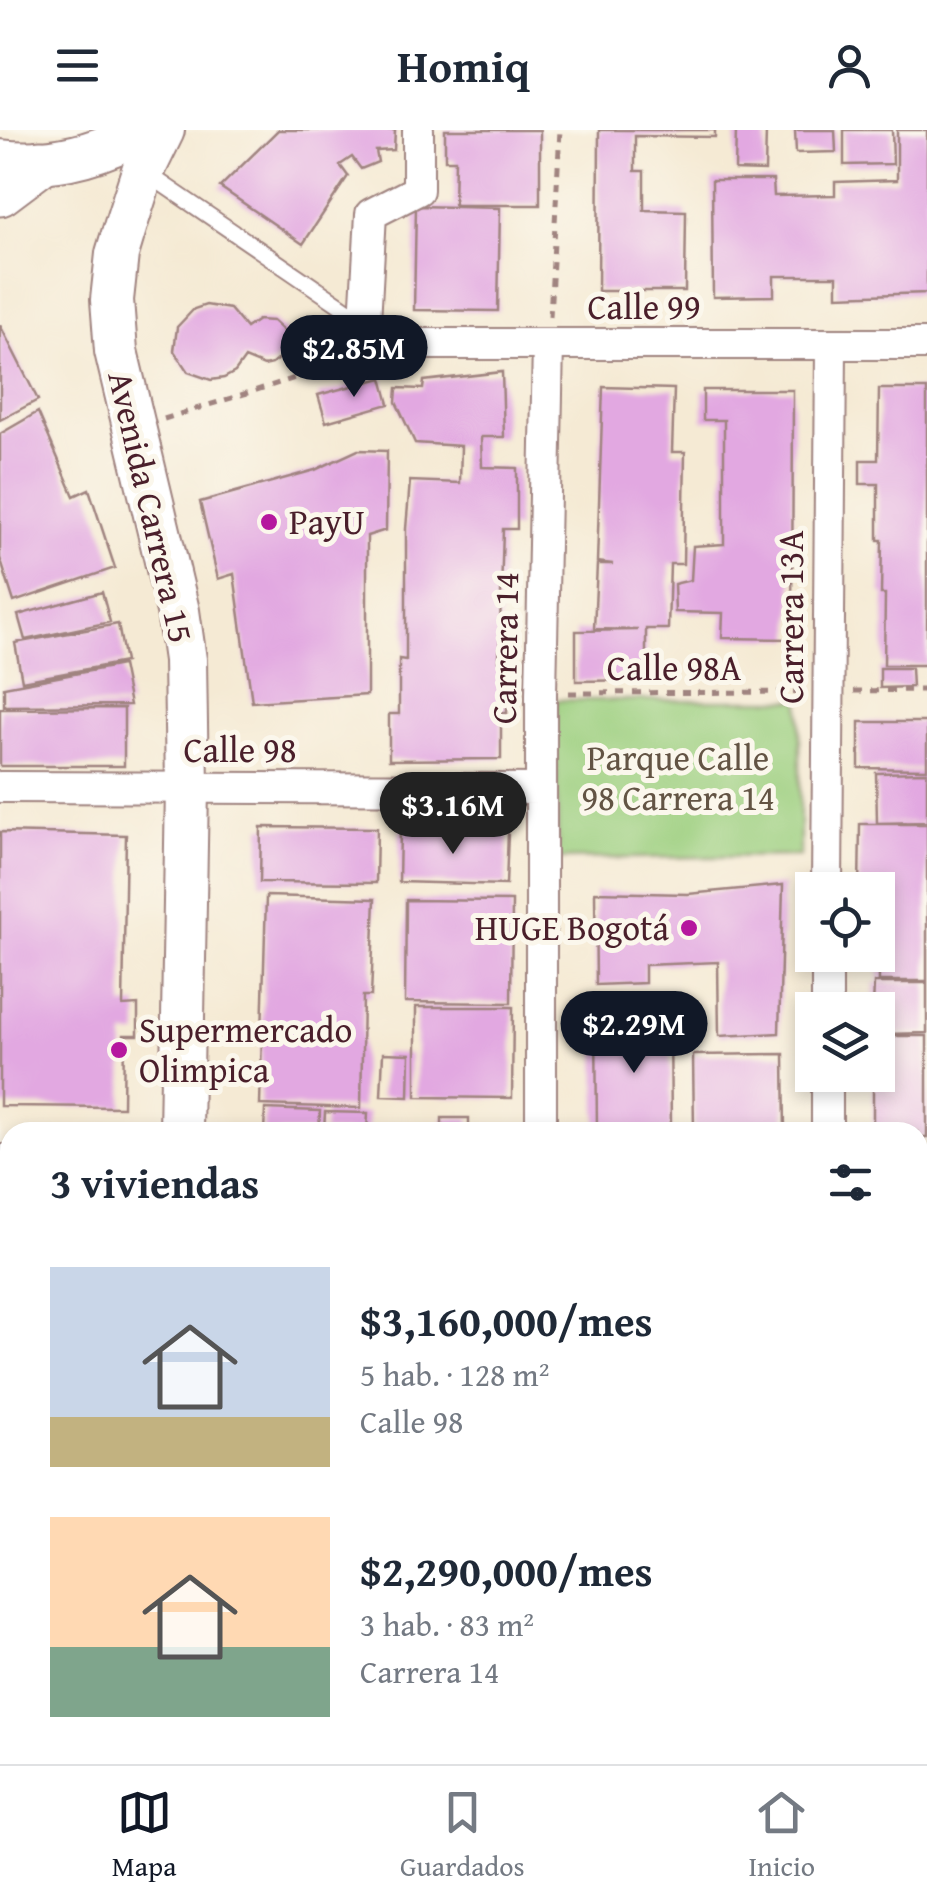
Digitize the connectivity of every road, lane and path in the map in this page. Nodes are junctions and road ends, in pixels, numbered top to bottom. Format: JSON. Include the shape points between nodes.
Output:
{"nodes":[{"id":1,"x":163,"y":130,"type":"edge"},
{"id":2,"x":418,"y":130,"type":"edge"},
{"id":3,"x":560,"y":130,"type":"edge"},
{"id":4,"x":142,"y":150,"type":"edge"},
{"id":5,"x":20,"y":162,"type":"edge"},
{"id":6,"x":0,"y":192,"type":"edge"},
{"id":7,"x":365,"y":322,"type":"junction"},
{"id":8,"x":548,"y":344,"type":"junction"},
{"id":9,"x":927,"y":344,"type":"edge"},
{"id":10,"x":830,"y":345,"type":"junction"},
{"id":11,"x":363,"y":356,"type":"junction"},
{"id":12,"x":132,"y":427,"type":"junction"},
{"id":13,"x":927,"y":690,"type":"edge"},
{"id":14,"x":828,"y":692,"type":"junction"},
{"id":15,"x":541,"y":694,"type":"junction"},
{"id":16,"x":0,"y":787,"type":"edge"},
{"id":17,"x":186,"y":787,"type":"junction"},
{"id":18,"x":541,"y":789,"type":"junction"},
{"id":19,"x":828,"y":872,"type":"edge"},
{"id":20,"x":827,"y":1092,"type":"edge"},
{"id":21,"x":180,"y":1122,"type":"edge"},
{"id":22,"x":541,"y":1122,"type":"edge"},
{"id":23,"x":827,"y":1122,"type":"edge"}],
"edges":[{"from":1,"to":4,"type":"main road","name":"Avenida Carrera 15"},
{"from":2,"to":7,"type":"street","via":[[418,190],[371,214]]},
{"from":3,"to":8,"type":"path"},
{"from":4,"to":5,"type":"main road","via":[[105,148]]},
{"from":4,"to":7,"type":"lane"},
{"from":4,"to":12,"type":"main road","name":"Avenida Carrera 15","via":[[112,300]]},
{"from":5,"to":6,"type":"main road"},
{"from":7,"to":11,"type":"street"},
{"from":8,"to":10,"type":"street","name":"Calle 99"},
{"from":8,"to":11,"type":"street","name":"Calle 99","via":[[410,344]]},
{"from":8,"to":15,"type":"street","name":"Carrera 14"},
{"from":9,"to":10,"type":"street","name":"Calle 99"},
{"from":10,"to":14,"type":"street","name":"Carrera 13A"},
{"from":11,"to":12,"type":"path"},
{"from":12,"to":17,"type":"main road","name":"Avenida Carrera 15","via":[[178,611]]},
{"from":13,"to":14,"type":"path","name":"Calle 98A"},
{"from":14,"to":15,"type":"path","name":"Calle 98A"},
{"from":14,"to":19,"type":"street","name":"Carrera 13A"},
{"from":15,"to":18,"type":"street","name":"Carrera 14"},
{"from":16,"to":17,"type":"street","name":"Calle 98"},
{"from":17,"to":18,"type":"street","name":"Calle 98"},
{"from":17,"to":21,"type":"main road","name":"Avenida Carrera 15"},
{"from":18,"to":22,"type":"street","name":"Carrera 14"},
{"from":20,"to":23,"type":"street"}]}
